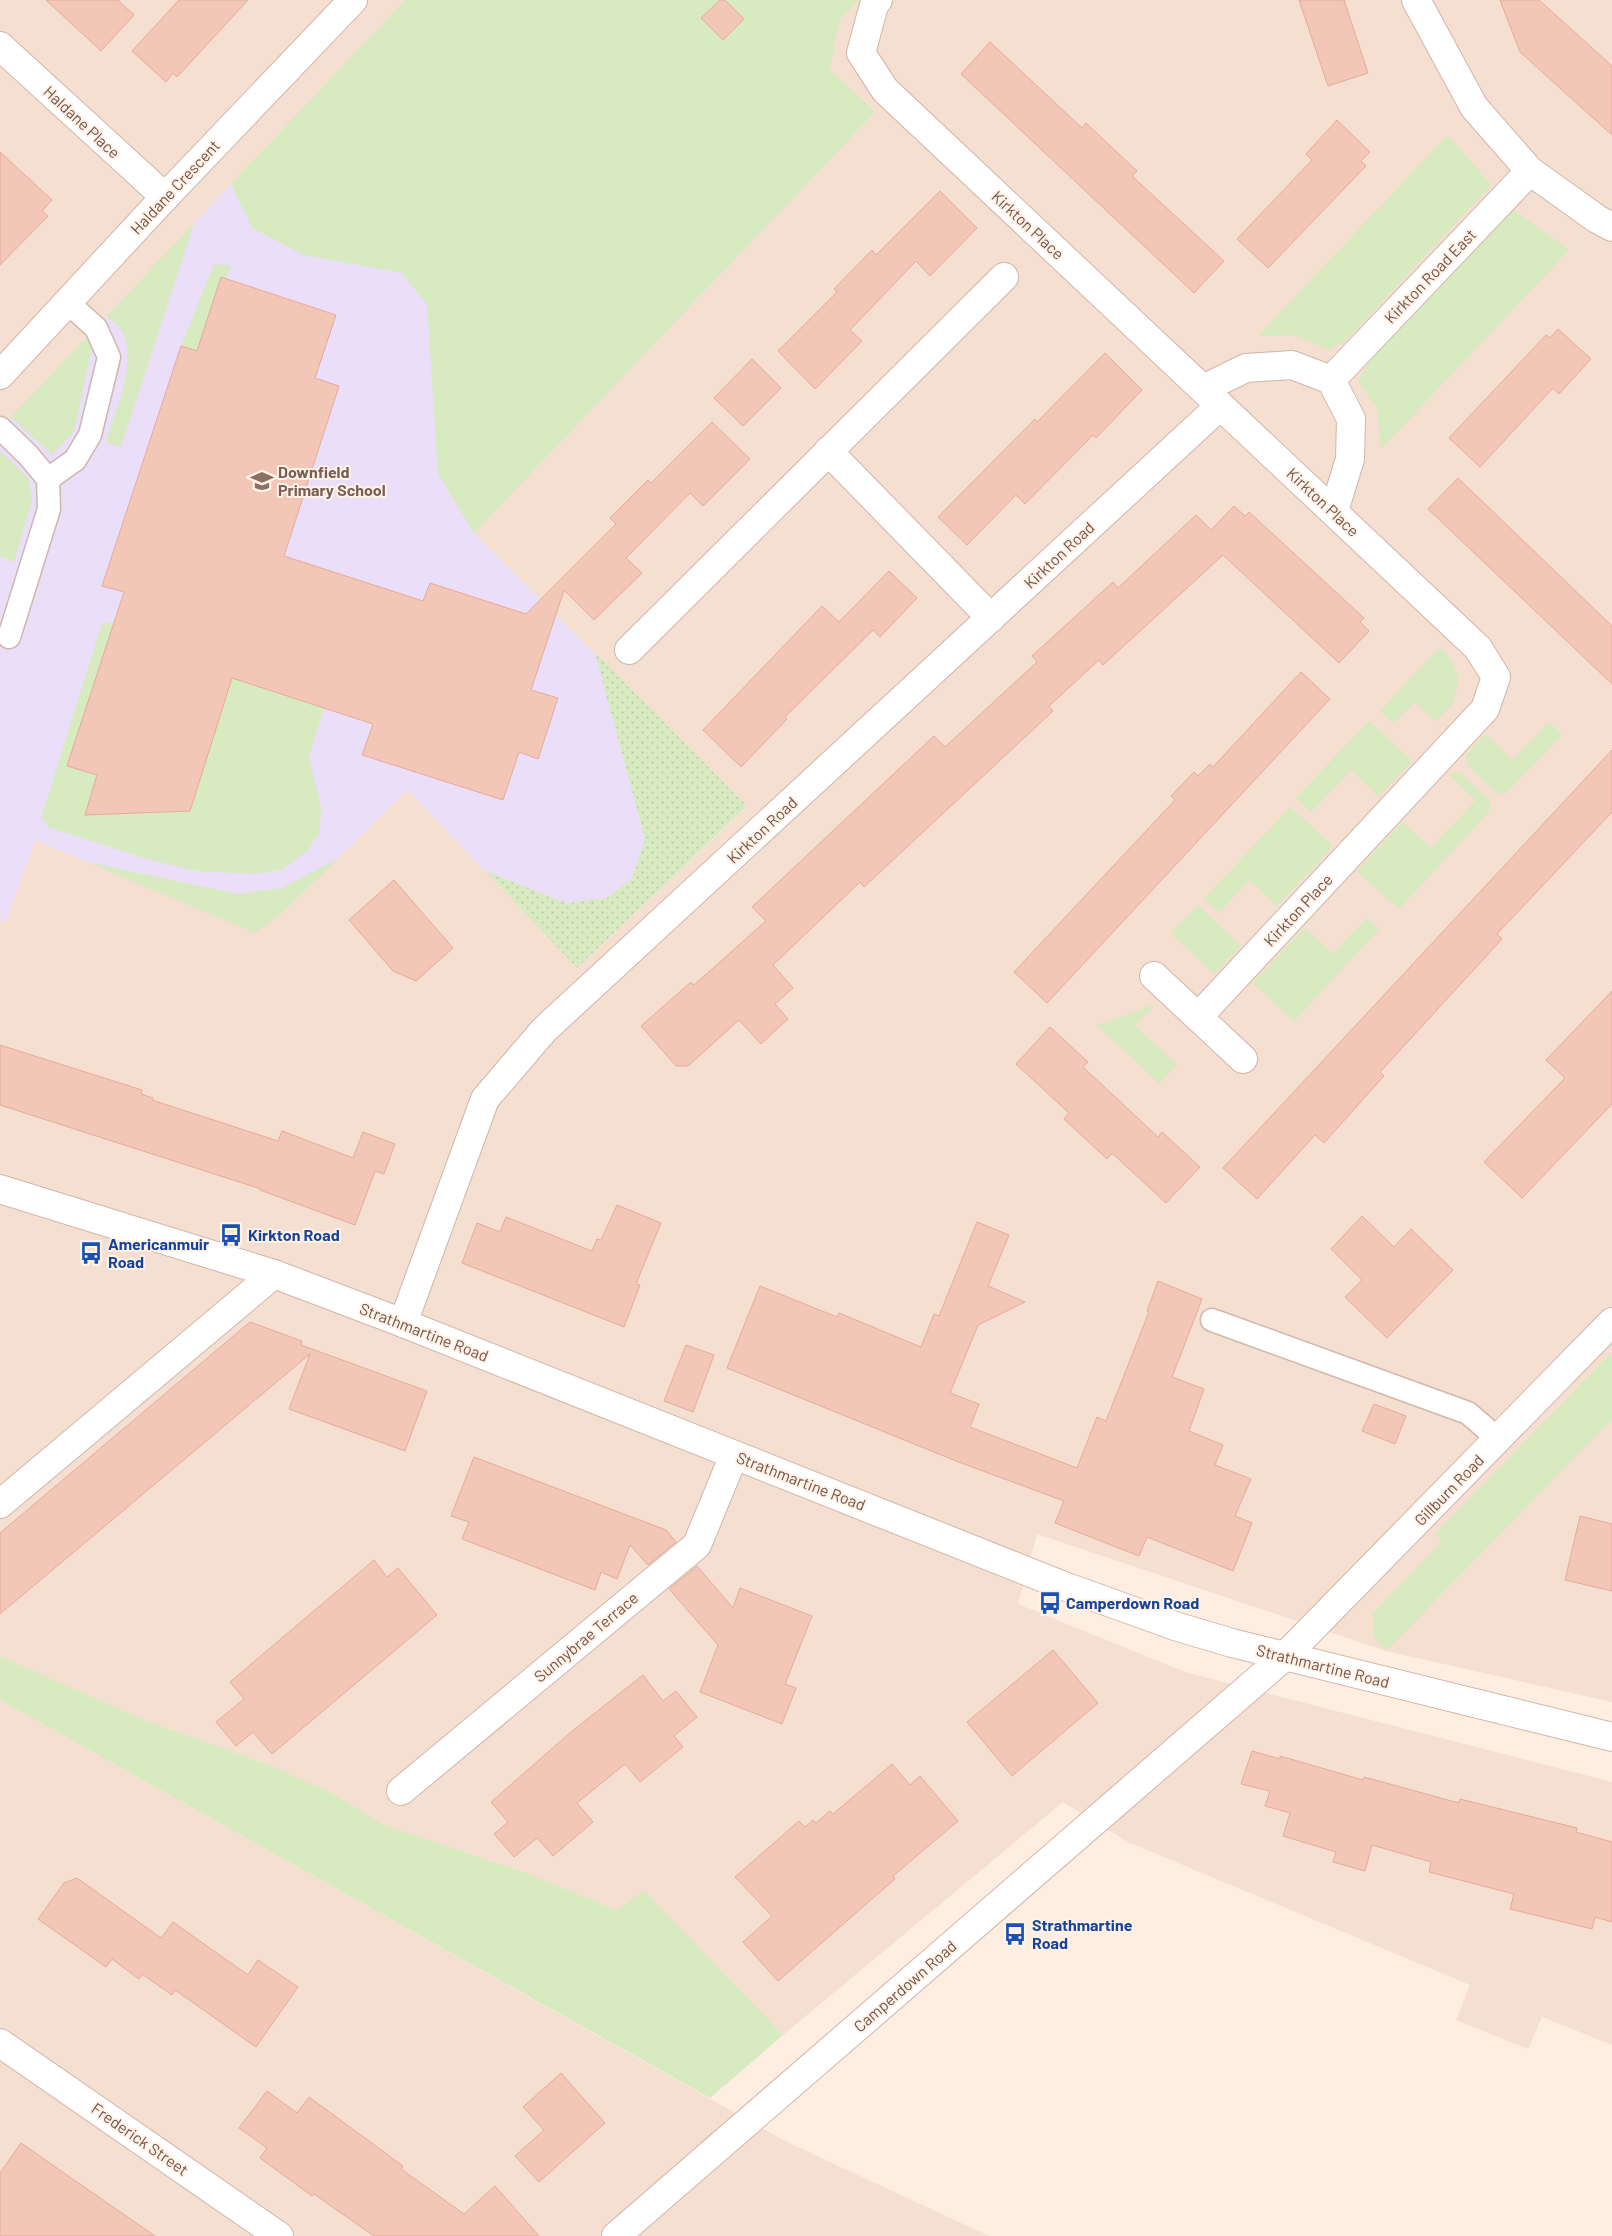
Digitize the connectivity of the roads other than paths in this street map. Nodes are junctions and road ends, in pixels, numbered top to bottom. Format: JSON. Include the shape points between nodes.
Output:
{"nodes":[{"id":1,"x":353,"y":0,"type":"edge"},
{"id":2,"x":878,"y":0,"type":"edge"},
{"id":3,"x":1416,"y":0,"type":"edge"},
{"id":4,"x":0,"y":46,"type":"edge"},
{"id":5,"x":1530,"y":171,"type":"junction"},
{"id":6,"x":165,"y":197,"type":"junction"},
{"id":7,"x":1612,"y":227,"type":"edge"},
{"id":8,"x":1004,"y":277,"type":"dead end"},
{"id":9,"x":68,"y":302,"type":"junction"},
{"id":10,"x":0,"y":375,"type":"edge"},
{"id":11,"x":1331,"y":380,"type":"junction"},
{"id":12,"x":1212,"y":397,"type":"junction"},
{"id":13,"x":0,"y":428,"type":"edge"},
{"id":14,"x":828,"y":451,"type":"junction"},
{"id":15,"x":48,"y":479,"type":"junction"},
{"id":16,"x":1334,"y":511,"type":"junction"},
{"id":17,"x":991,"y":618,"type":"junction"},
{"id":18,"x":9,"y":637,"type":"dead end"},
{"id":19,"x":629,"y":650,"type":"dead end"},
{"id":20,"x":1154,"y":976,"type":"dead end"},
{"id":21,"x":1198,"y":1017,"type":"junction"},
{"id":22,"x":1243,"y":1059,"type":"dead end"},
{"id":23,"x":0,"y":1189,"type":"edge"},
{"id":24,"x":274,"y":1274,"type":"junction"},
{"id":25,"x":1212,"y":1320,"type":"dead end"},
{"id":26,"x":1612,"y":1322,"type":"edge"},
{"id":27,"x":403,"y":1323,"type":"junction"},
{"id":28,"x":1498,"y":1439,"type":"junction"},
{"id":29,"x":734,"y":1455,"type":"junction"},
{"id":30,"x":0,"y":1504,"type":"edge"},
{"id":31,"x":1284,"y":1657,"type":"junction"},
{"id":32,"x":1612,"y":1736,"type":"edge"},
{"id":33,"x":401,"y":1791,"type":"dead end"},
{"id":34,"x":0,"y":2043,"type":"edge"},
{"id":35,"x":279,"y":2236,"type":"edge"},
{"id":36,"x":616,"y":2236,"type":"edge"}],
"edges":[{"from":1,"to":6,"type":"street","name":"Haldane Crescent"},
{"from":2,"to":12,"type":"street","name":"Kirkton Place","via":[[861,53],[884,90]]},
{"from":3,"to":5,"type":"street","via":[[1474,107]]},
{"from":4,"to":6,"type":"street","name":"Haldane Place"},
{"from":5,"to":7,"type":"street","via":[[1597,220]]},
{"from":5,"to":11,"type":"street","name":"Kirkton Road East"},
{"from":6,"to":9,"type":"street","name":"Haldane Crescent"},
{"from":8,"to":14,"type":"street"},
{"from":9,"to":10,"type":"street","name":"Haldane Crescent"},
{"from":9,"to":15,"type":"lane","via":[[96,328],[109,357],[90,436],[76,460]]},
{"from":11,"to":12,"type":"street","via":[[1292,365],[1246,368]]},
{"from":11,"to":16,"type":"street","via":[[1351,419],[1350,459]]},
{"from":12,"to":16,"type":"street","name":"Kirkton Place"},
{"from":12,"to":17,"type":"street","name":"Kirkton Road"},
{"from":13,"to":15,"type":"lane","via":[[28,454]]},
{"from":14,"to":17,"type":"street"},
{"from":14,"to":19,"type":"street"},
{"from":15,"to":18,"type":"lane","via":[[49,509]]},
{"from":16,"to":21,"type":"street","name":"Kirkton Place","via":[[1478,648],[1496,677],[1485,709]]},
{"from":17,"to":27,"type":"street","name":"Kirkton Road","via":[[544,1030],[485,1099]]},
{"from":20,"to":21,"type":"street"},
{"from":21,"to":22,"type":"street"},
{"from":23,"to":24,"type":"street","name":"Strathmartine Road"},
{"from":24,"to":27,"type":"street","name":"Strathmartine Road"},
{"from":24,"to":30,"type":"street"},
{"from":25,"to":28,"type":"lane","via":[[1468,1413]]},
{"from":26,"to":28,"type":"street","name":"Gillburn Road"},
{"from":27,"to":29,"type":"street","name":"Strathmartine Road"},
{"from":28,"to":31,"type":"street","name":"Gillburn Road"},
{"from":29,"to":31,"type":"street","name":"Strathmartine Road","via":[[1064,1586],[1175,1626]]},
{"from":29,"to":33,"type":"street","name":"Sunnybrae Terrace","via":[[697,1544]]},
{"from":31,"to":32,"type":"street","name":"Strathmartine Road"},
{"from":31,"to":36,"type":"street","name":"Camperdown Road"},
{"from":34,"to":35,"type":"street","name":"Frederick Street"}]}
